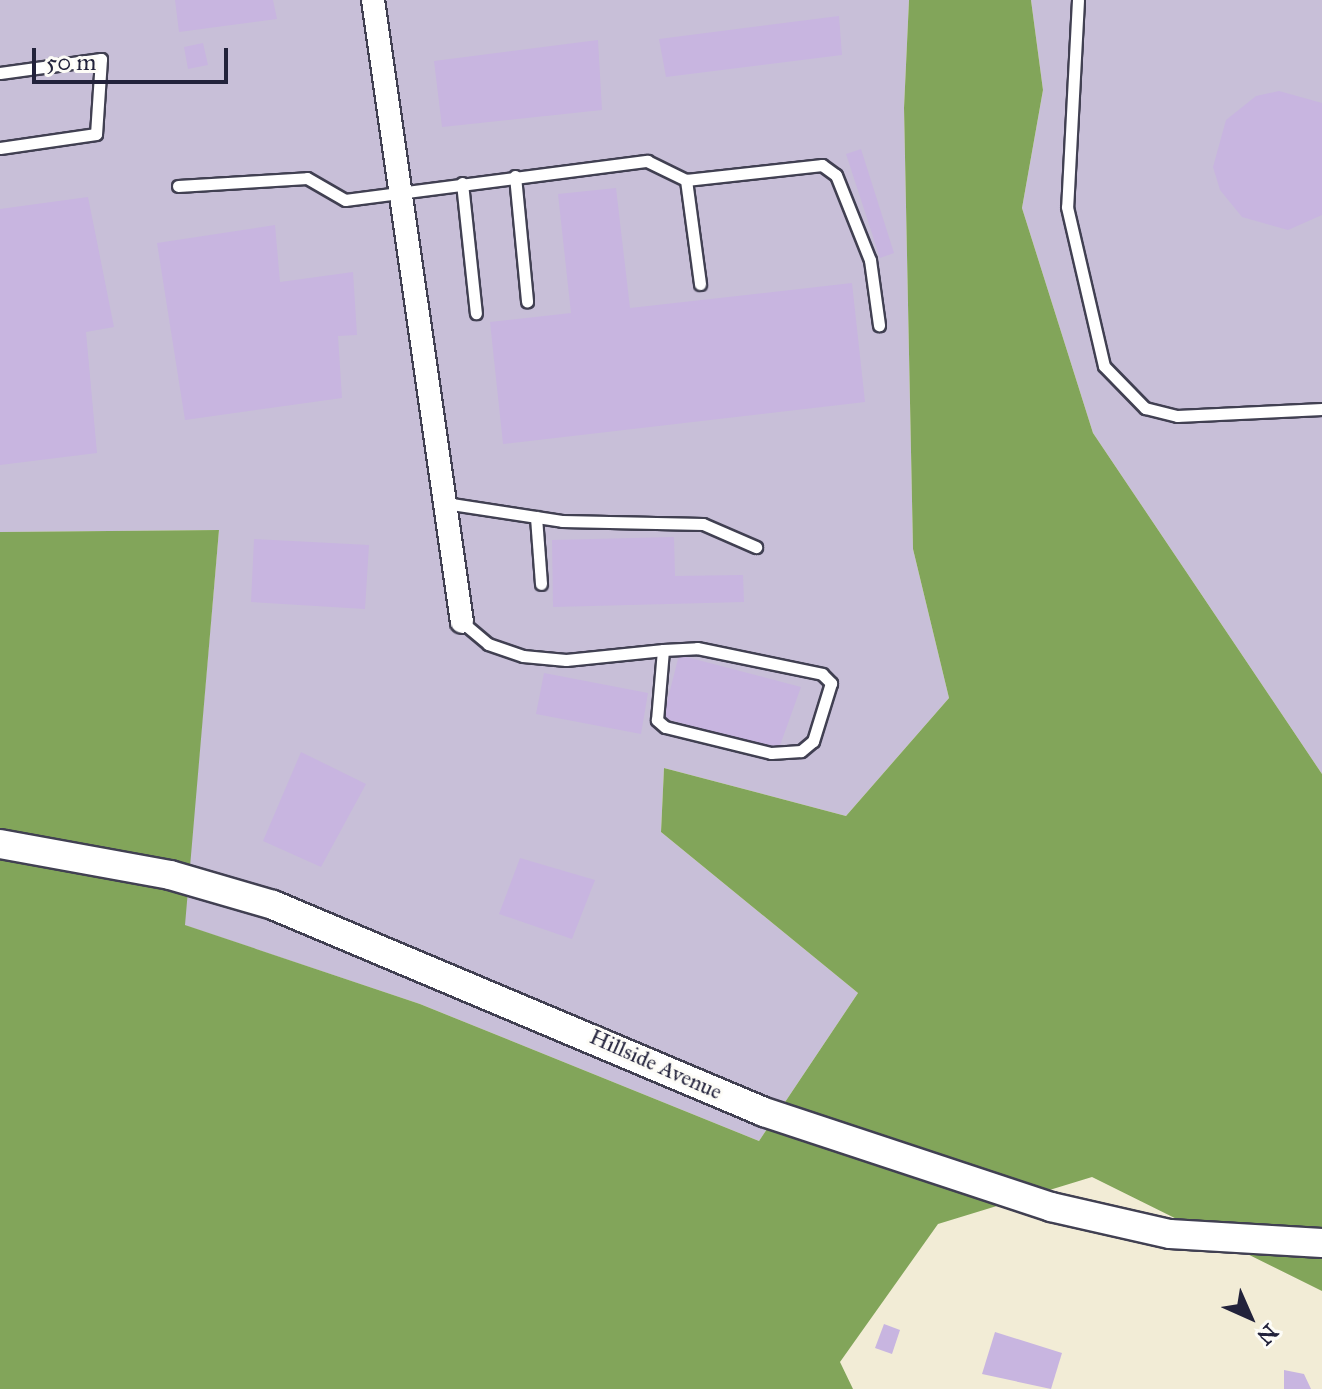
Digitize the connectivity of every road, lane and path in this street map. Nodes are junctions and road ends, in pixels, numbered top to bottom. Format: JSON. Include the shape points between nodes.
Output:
{"nodes":[{"id":1,"x":373,"y":0,"type":"edge"},
{"id":2,"x":1078,"y":0,"type":"edge"},
{"id":3,"x":0,"y":73,"type":"edge"},
{"id":4,"x":0,"y":148,"type":"edge"},
{"id":5,"x":515,"y":176,"type":"junction"},
{"id":6,"x":686,"y":180,"type":"junction"},
{"id":7,"x":462,"y":183,"type":"junction"},
{"id":8,"x":178,"y":186,"type":"dead end"},
{"id":9,"x":400,"y":190,"type":"junction"},
{"id":10,"x":700,"y":284,"type":"dead end"},
{"id":11,"x":527,"y":301,"type":"dead end"},
{"id":12,"x":476,"y":313,"type":"dead end"},
{"id":13,"x":879,"y":325,"type":"dead end"},
{"id":14,"x":1322,"y":409,"type":"edge"},
{"id":15,"x":445,"y":503,"type":"junction"},
{"id":16,"x":536,"y":517,"type":"junction"},
{"id":17,"x":756,"y":547,"type":"dead end"},
{"id":18,"x":541,"y":584,"type":"dead end"},
{"id":19,"x":462,"y":622,"type":"joint"},
{"id":20,"x":663,"y":650,"type":"junction"},
{"id":21,"x":0,"y":844,"type":"edge"},
{"id":22,"x":1322,"y":1243,"type":"edge"}],
"edges":[{"from":1,"to":9,"type":"street"},
{"from":2,"to":14,"type":"lane","via":[[1067,207],[1104,366],[1145,408],[1177,416]]},
{"from":3,"to":4,"type":"lane","via":[[101,59],[96,134]]},
{"from":5,"to":6,"type":"lane","via":[[647,161]]},
{"from":5,"to":7,"type":"lane"},
{"from":5,"to":11,"type":"lane"},
{"from":6,"to":10,"type":"lane"},
{"from":6,"to":13,"type":"lane","via":[[822,165],[836,175],[870,260]]},
{"from":7,"to":9,"type":"lane"},
{"from":7,"to":12,"type":"lane"},
{"from":8,"to":9,"type":"lane","via":[[307,178],[345,200]]},
{"from":9,"to":15,"type":"street"},
{"from":15,"to":16,"type":"lane"},
{"from":15,"to":19,"type":"street"},
{"from":16,"to":17,"type":"lane","via":[[703,524]]},
{"from":16,"to":18,"type":"lane"},
{"from":19,"to":20,"type":"lane","via":[[488,644],[523,656]]},
{"from":20,"to":20,"type":"lane","via":[[697,648],[822,674],[831,683],[813,741],[801,751],[771,753],[665,727],[657,720]]},
{"from":21,"to":22,"type":"street","name":"Hillside Avenue","via":[[170,875],[273,905],[764,1112],[1051,1207],[1170,1234]]}]}
